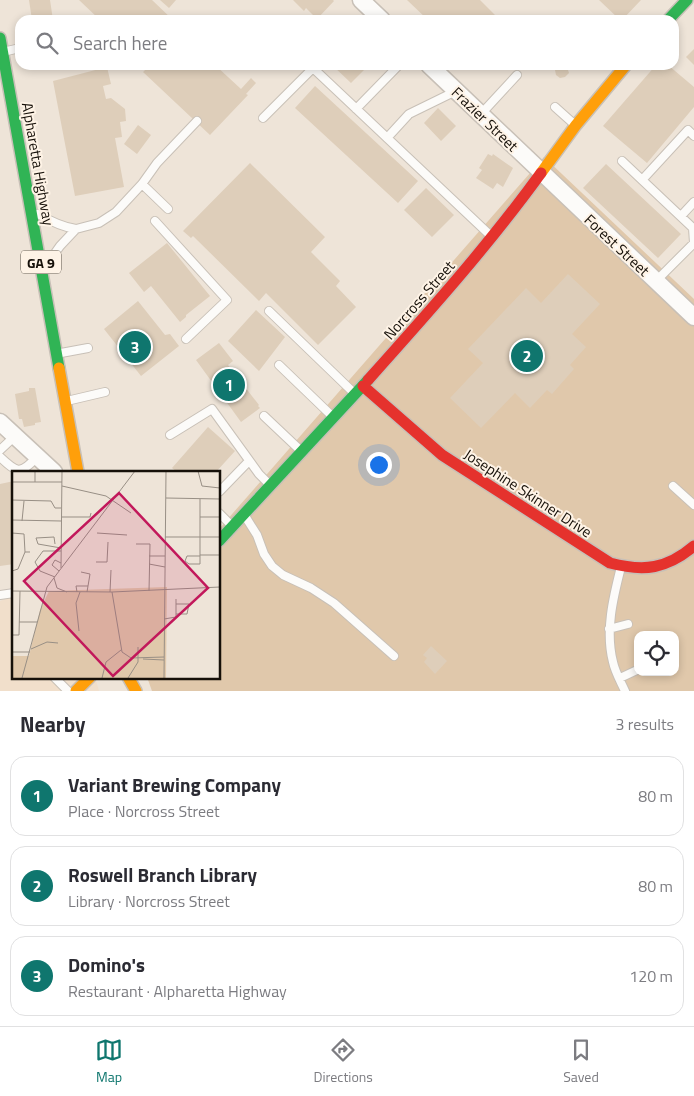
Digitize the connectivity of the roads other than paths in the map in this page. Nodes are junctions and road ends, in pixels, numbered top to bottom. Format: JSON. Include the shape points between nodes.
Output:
{"nodes":[{"id":1,"x":361,"y":0,"type":"edge"},
{"id":2,"x":687,"y":0,"type":"edge"},
{"id":3,"x":377,"y":15,"type":"edge"},
{"id":4,"x":673,"y":15,"type":"edge"},
{"id":5,"x":0,"y":38,"type":"edge"},
{"id":6,"x":15,"y":49,"type":"edge"},
{"id":7,"x":1,"y":53,"type":"edge"},
{"id":8,"x":311,"y":70,"type":"edge"},
{"id":9,"x":315,"y":70,"type":"edge"},
{"id":10,"x":394,"y":70,"type":"edge"},
{"id":11,"x":434,"y":70,"type":"edge"},
{"id":12,"x":622,"y":70,"type":"edge"},
{"id":13,"x":517,"y":75,"type":"dead end"},
{"id":14,"x":456,"y":91,"type":"junction"},
{"id":15,"x":555,"y":107,"type":"dead end"},
{"id":16,"x":356,"y":109,"type":"junction"},
{"id":17,"x":480,"y":115,"type":"junction"},
{"id":18,"x":263,"y":118,"type":"dead end"},
{"id":19,"x":197,"y":121,"type":"dead end"},
{"id":20,"x":694,"y":123,"type":"edge"},
{"id":21,"x":576,"y":125,"type":"junction"},
{"id":22,"x":688,"y":130,"type":"junction"},
{"id":23,"x":694,"y":136,"type":"edge"},
{"id":24,"x":387,"y":138,"type":"junction"},
{"id":25,"x":622,"y":161,"type":"dead end"},
{"id":26,"x":541,"y":173,"type":"junction"},
{"id":27,"x":642,"y":180,"type":"junction"},
{"id":28,"x":142,"y":184,"type":"junction"},
{"id":29,"x":694,"y":202,"type":"edge"},
{"id":30,"x":168,"y":209,"type":"dead end"},
{"id":31,"x":32,"y":211,"type":"junction"},
{"id":32,"x":681,"y":216,"type":"junction"},
{"id":33,"x":155,"y":221,"type":"dead end"},
{"id":34,"x":76,"y":229,"type":"junction"},
{"id":35,"x":492,"y":238,"type":"junction"},
{"id":36,"x":42,"y":271,"type":"junction"},
{"id":37,"x":656,"y":281,"type":"junction"},
{"id":38,"x":269,"y":311,"type":"dead end"},
{"id":39,"x":694,"y":318,"type":"edge"},
{"id":40,"x":186,"y":339,"type":"dead end"},
{"id":41,"x":88,"y":348,"type":"dead end"},
{"id":42,"x":57,"y":354,"type":"junction"},
{"id":43,"x":279,"y":365,"type":"dead end"},
{"id":44,"x":359,"y":390,"type":"junction"},
{"id":45,"x":105,"y":392,"type":"dead end"},
{"id":46,"x":66,"y":402,"type":"junction"},
{"id":47,"x":264,"y":416,"type":"dead end"},
{"id":48,"x":334,"y":417,"type":"junction"},
{"id":49,"x":5,"y":428,"type":"edge"},
{"id":50,"x":170,"y":435,"type":"dead end"},
{"id":51,"x":0,"y":450,"type":"edge"},
{"id":52,"x":302,"y":451,"type":"junction"},
{"id":53,"x":0,"y":457,"type":"edge"},
{"id":54,"x":37,"y":457,"type":"junction"},
{"id":55,"x":249,"y":461,"type":"junction"},
{"id":56,"x":22,"y":471,"type":"edge"},
{"id":57,"x":53,"y":471,"type":"edge"},
{"id":58,"x":78,"y":471,"type":"edge"},
{"id":59,"x":271,"y":485,"type":"junction"},
{"id":60,"x":673,"y":486,"type":"dead end"},
{"id":61,"x":220,"y":491,"type":"edge"},
{"id":62,"x":694,"y":505,"type":"edge"},
{"id":63,"x":220,"y":514,"type":"edge"},
{"id":64,"x":244,"y":514,"type":"junction"},
{"id":65,"x":233,"y":526,"type":"junction"},
{"id":66,"x":220,"y":540,"type":"edge"},
{"id":67,"x":694,"y":546,"type":"edge"},
{"id":68,"x":621,"y":566,"type":"junction"},
{"id":69,"x":628,"y":624,"type":"dead end"},
{"id":70,"x":609,"y":629,"type":"junction"},
{"id":71,"x":394,"y":656,"type":"dead end"},
{"id":72,"x":634,"y":671,"type":"edge"},
{"id":73,"x":55,"y":678,"type":"edge"},
{"id":74,"x":89,"y":678,"type":"edge"},
{"id":75,"x":129,"y":678,"type":"edge"},
{"id":76,"x":620,"y":678,"type":"junction"},
{"id":77,"x":68,"y":691,"type":"edge"},
{"id":78,"x":76,"y":691,"type":"edge"},
{"id":79,"x":136,"y":691,"type":"edge"},
{"id":80,"x":625,"y":691,"type":"edge"}],
"edges":[{"from":1,"to":3,"type":"street"},
{"from":2,"to":4,"type":"main road"},
{"from":5,"to":7,"type":"main road","name":"Alpharetta Highway","number":"GA 9"},
{"from":6,"to":7,"type":"lane"},
{"from":7,"to":31,"type":"main road","name":"Alpharetta Highway","number":"GA 9"},
{"from":8,"to":18,"type":"lane"},
{"from":9,"to":16,"type":"lane"},
{"from":10,"to":16,"type":"lane"},
{"from":11,"to":14,"type":"street","name":"Frazier Street"},
{"from":12,"to":21,"type":"main road","name":"Norcross Street"},
{"from":13,"to":17,"type":"lane"},
{"from":14,"to":17,"type":"street","name":"Frazier Street"},
{"from":14,"to":24,"type":"lane","via":[[410,114]]},
{"from":15,"to":21,"type":"lane"},
{"from":16,"to":24,"type":"lane"},
{"from":17,"to":26,"type":"street","name":"Frazier Street"},
{"from":19,"to":28,"type":"lane","via":[[157,163]]},
{"from":20,"to":22,"type":"lane"},
{"from":21,"to":26,"type":"main road","name":"Norcross Street"},
{"from":22,"to":23,"type":"lane"},
{"from":22,"to":27,"type":"lane"},
{"from":24,"to":35,"type":"lane"},
{"from":25,"to":27,"type":"lane"},
{"from":26,"to":35,"type":"main road","name":"Norcross Street"},
{"from":26,"to":37,"type":"street","name":"Forest Street"},
{"from":27,"to":32,"type":"lane"},
{"from":28,"to":30,"type":"lane"},
{"from":28,"to":34,"type":"lane","via":[[116,212],[99,223]]},
{"from":29,"to":32,"type":"lane"},
{"from":31,"to":34,"type":"lane","via":[[66,228]]},
{"from":31,"to":36,"type":"main road","name":"Alpharetta Highway","number":"GA 9"},
{"from":32,"to":37,"type":"lane","via":[[693,228],[694,243]]},
{"from":33,"to":40,"type":"lane","via":[[227,300]]},
{"from":34,"to":36,"type":"lane"},
{"from":35,"to":44,"type":"main road","name":"Norcross Street"},
{"from":36,"to":42,"type":"main road","name":"Alpharetta Highway","number":"GA 9"},
{"from":37,"to":39,"type":"street","name":"Forest Street"},
{"from":38,"to":44,"type":"lane"},
{"from":41,"to":42,"type":"lane"},
{"from":42,"to":46,"type":"main road","name":"Alpharetta Highway","number":"GA 9"},
{"from":43,"to":48,"type":"lane"},
{"from":44,"to":48,"type":"main road","name":"Norcross Street"},
{"from":44,"to":68,"type":"main road","name":"Josephine Skinner Drive","via":[[442,455],[599,557]]},
{"from":45,"to":46,"type":"lane"},
{"from":46,"to":58,"type":"main road","name":"Alpharetta Highway","number":"GA 9"},
{"from":47,"to":52,"type":"lane"},
{"from":48,"to":52,"type":"main road","name":"Norcross Street"},
{"from":49,"to":51,"type":"lane"},
{"from":49,"to":54,"type":"street"},
{"from":50,"to":55,"type":"lane","via":[[212,409]]},
{"from":52,"to":59,"type":"main road","name":"Norcross Street"},
{"from":53,"to":56,"type":"lane","via":[[12,468]]},
{"from":54,"to":56,"type":"lane"},
{"from":54,"to":57,"type":"street"},
{"from":55,"to":59,"type":"lane"},
{"from":55,"to":61,"type":"lane"},
{"from":59,"to":64,"type":"main road","name":"Norcross Street"},
{"from":60,"to":62,"type":"lane"},
{"from":63,"to":65,"type":"lane"},
{"from":64,"to":65,"type":"main road","name":"Norcross Street"},
{"from":64,"to":71,"type":"lane","via":[[272,566],[334,603]]},
{"from":65,"to":66,"type":"main road","name":"Norcross Street"},
{"from":67,"to":68,"type":"main road","name":"Josephine Skinner Drive","via":[[665,566],[644,569]]},
{"from":68,"to":70,"type":"lane"},
{"from":69,"to":70,"type":"lane"},
{"from":70,"to":76,"type":"lane","via":[[613,665]]},
{"from":72,"to":76,"type":"lane"},
{"from":73,"to":77,"type":"lane"},
{"from":74,"to":78,"type":"main road"},
{"from":75,"to":79,"type":"main road"},
{"from":76,"to":80,"type":"lane"}]}
